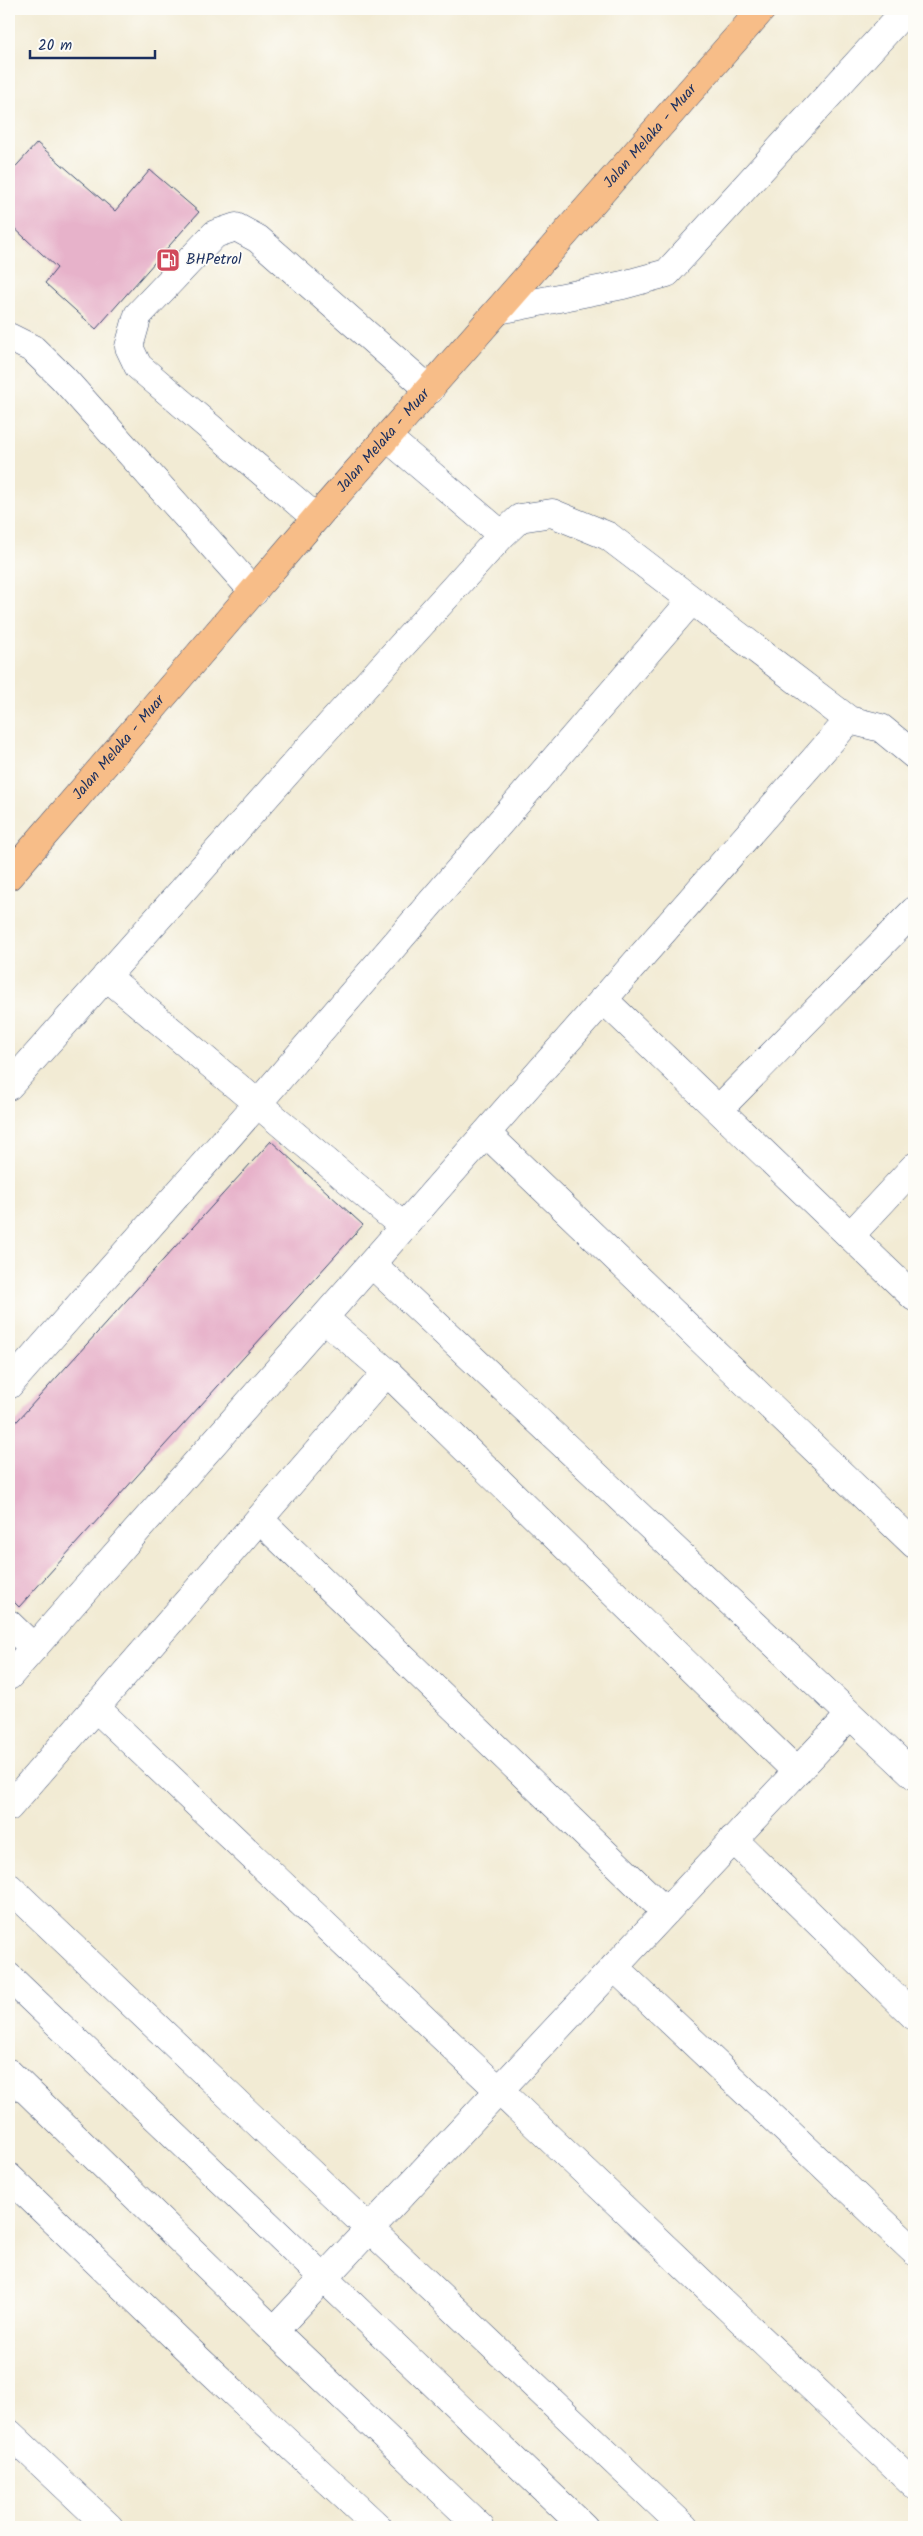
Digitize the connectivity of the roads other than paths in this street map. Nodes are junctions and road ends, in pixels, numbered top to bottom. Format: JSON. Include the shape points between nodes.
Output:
{"nodes":[{"id":1,"x":762,"y":9,"type":"edge"},
{"id":2,"x":907,"y":9,"type":"edge"},
{"id":3,"x":499,"y":310,"type":"junction"},
{"id":4,"x":9,"y":337,"type":"edge"},
{"id":5,"x":430,"y":390,"type":"junction"},
{"id":6,"x":388,"y":438,"type":"junction"},
{"id":7,"x":316,"y":518,"type":"junction"},
{"id":8,"x":502,"y":535,"type":"junction"},
{"id":9,"x":254,"y":592,"type":"junction"},
{"id":10,"x":692,"y":600,"type":"junction"},
{"id":11,"x":849,"y":720,"type":"junction"},
{"id":12,"x":914,"y":755,"type":"edge"},
{"id":13,"x":9,"y":876,"type":"edge"},
{"id":14,"x":914,"y":911,"type":"edge"},
{"id":15,"x":106,"y":976,"type":"junction"},
{"id":16,"x":604,"y":999,"type":"junction"},
{"id":17,"x":9,"y":1086,"type":"edge"},
{"id":18,"x":258,"y":1103,"type":"junction"},
{"id":19,"x":718,"y":1109,"type":"junction"},
{"id":20,"x":486,"y":1133,"type":"junction"},
{"id":21,"x":914,"y":1167,"type":"edge"},
{"id":22,"x":404,"y":1227,"type":"junction"},
{"id":23,"x":850,"y":1236,"type":"junction"},
{"id":24,"x":372,"y":1264,"type":"junction"},
{"id":25,"x":914,"y":1297,"type":"edge"},
{"id":26,"x":325,"y":1319,"type":"junction"},
{"id":27,"x":387,"y":1372,"type":"junction"},
{"id":28,"x":9,"y":1385,"type":"edge"},
{"id":29,"x":259,"y":1519,"type":"junction"},
{"id":30,"x":914,"y":1544,"type":"edge"},
{"id":31,"x":9,"y":1624,"type":"edge"},
{"id":32,"x":34,"y":1648,"type":"junction"},
{"id":33,"x":9,"y":1676,"type":"edge"},
{"id":34,"x":96,"y":1707,"type":"junction"},
{"id":35,"x":850,"y":1715,"type":"junction"},
{"id":36,"x":797,"y":1772,"type":"junction"},
{"id":37,"x":914,"y":1775,"type":"edge"},
{"id":38,"x":9,"y":1807,"type":"edge"},
{"id":39,"x":733,"y":1839,"type":"junction"},
{"id":40,"x":9,"y":1887,"type":"edge"},
{"id":41,"x":666,"y":1912,"type":"junction"},
{"id":42,"x":614,"y":1967,"type":"junction"},
{"id":43,"x":9,"y":1977,"type":"edge"},
{"id":44,"x":914,"y":2016,"type":"edge"},
{"id":45,"x":9,"y":2073,"type":"edge"},
{"id":46,"x":500,"y":2090,"type":"junction"},
{"id":47,"x":9,"y":2177,"type":"edge"},
{"id":48,"x":370,"y":2228,"type":"junction"},
{"id":49,"x":914,"y":2251,"type":"edge"},
{"id":50,"x":324,"y":2278,"type":"junction"},
{"id":51,"x":274,"y":2331,"type":"junction"},
{"id":52,"x":9,"y":2434,"type":"edge"},
{"id":53,"x":914,"y":2484,"type":"edge"},
{"id":54,"x":109,"y":2527,"type":"edge"},
{"id":55,"x":378,"y":2527,"type":"edge"},
{"id":56,"x":480,"y":2527,"type":"edge"},
{"id":57,"x":584,"y":2527,"type":"edge"},
{"id":58,"x":684,"y":2527,"type":"edge"}],
"edges":[{"from":1,"to":3,"type":"main road","name":"Jalan Melaka - Muar"},
{"from":2,"to":3,"type":"street","via":[[667,273]]},
{"from":3,"to":5,"type":"main road","name":"Jalan Melaka - Muar"},
{"from":4,"to":9,"type":"street","via":[[34,349],[63,378]]},
{"from":5,"to":6,"type":"main road","name":"Jalan Melaka - Muar"},
{"from":5,"to":7,"type":"street","via":[[258,239],[236,227],[215,234],[138,315],[129,347],[138,366]]},
{"from":6,"to":7,"type":"main road","name":"Jalan Melaka - Muar"},
{"from":6,"to":8,"type":"street"},
{"from":7,"to":9,"type":"main road","name":"Jalan Melaka - Muar"},
{"from":8,"to":10,"type":"street","via":[[520,518],[552,513],[608,536]]},
{"from":8,"to":15,"type":"street"},
{"from":9,"to":13,"type":"main road","name":"Jalan Melaka - Muar"},
{"from":10,"to":11,"type":"street"},
{"from":10,"to":18,"type":"street"},
{"from":11,"to":12,"type":"street","via":[[881,728]]},
{"from":11,"to":16,"type":"street"},
{"from":14,"to":19,"type":"street"},
{"from":15,"to":17,"type":"street"},
{"from":15,"to":18,"type":"street"},
{"from":16,"to":19,"type":"street"},
{"from":16,"to":20,"type":"street"},
{"from":18,"to":22,"type":"street"},
{"from":18,"to":28,"type":"street"},
{"from":19,"to":23,"type":"street"},
{"from":20,"to":22,"type":"street"},
{"from":20,"to":30,"type":"street"},
{"from":21,"to":23,"type":"street"},
{"from":22,"to":24,"type":"street"},
{"from":23,"to":25,"type":"street"},
{"from":24,"to":26,"type":"street"},
{"from":24,"to":35,"type":"street"},
{"from":26,"to":27,"type":"street"},
{"from":26,"to":32,"type":"street"},
{"from":27,"to":29,"type":"street"},
{"from":27,"to":36,"type":"street"},
{"from":29,"to":34,"type":"street"},
{"from":29,"to":41,"type":"street"},
{"from":31,"to":32,"type":"street"},
{"from":32,"to":33,"type":"street"},
{"from":34,"to":38,"type":"street"},
{"from":34,"to":46,"type":"street"},
{"from":35,"to":36,"type":"street"},
{"from":35,"to":37,"type":"street"},
{"from":36,"to":39,"type":"street"},
{"from":39,"to":41,"type":"street"},
{"from":39,"to":44,"type":"street"},
{"from":40,"to":48,"type":"street"},
{"from":41,"to":42,"type":"street"},
{"from":42,"to":46,"type":"street"},
{"from":42,"to":49,"type":"street"},
{"from":43,"to":50,"type":"street"},
{"from":45,"to":51,"type":"street"},
{"from":46,"to":48,"type":"street"},
{"from":46,"to":53,"type":"street"},
{"from":47,"to":55,"type":"street"},
{"from":48,"to":50,"type":"street"},
{"from":48,"to":58,"type":"street"},
{"from":50,"to":51,"type":"street"},
{"from":50,"to":57,"type":"street"},
{"from":51,"to":56,"type":"street"},
{"from":52,"to":54,"type":"street"}]}
